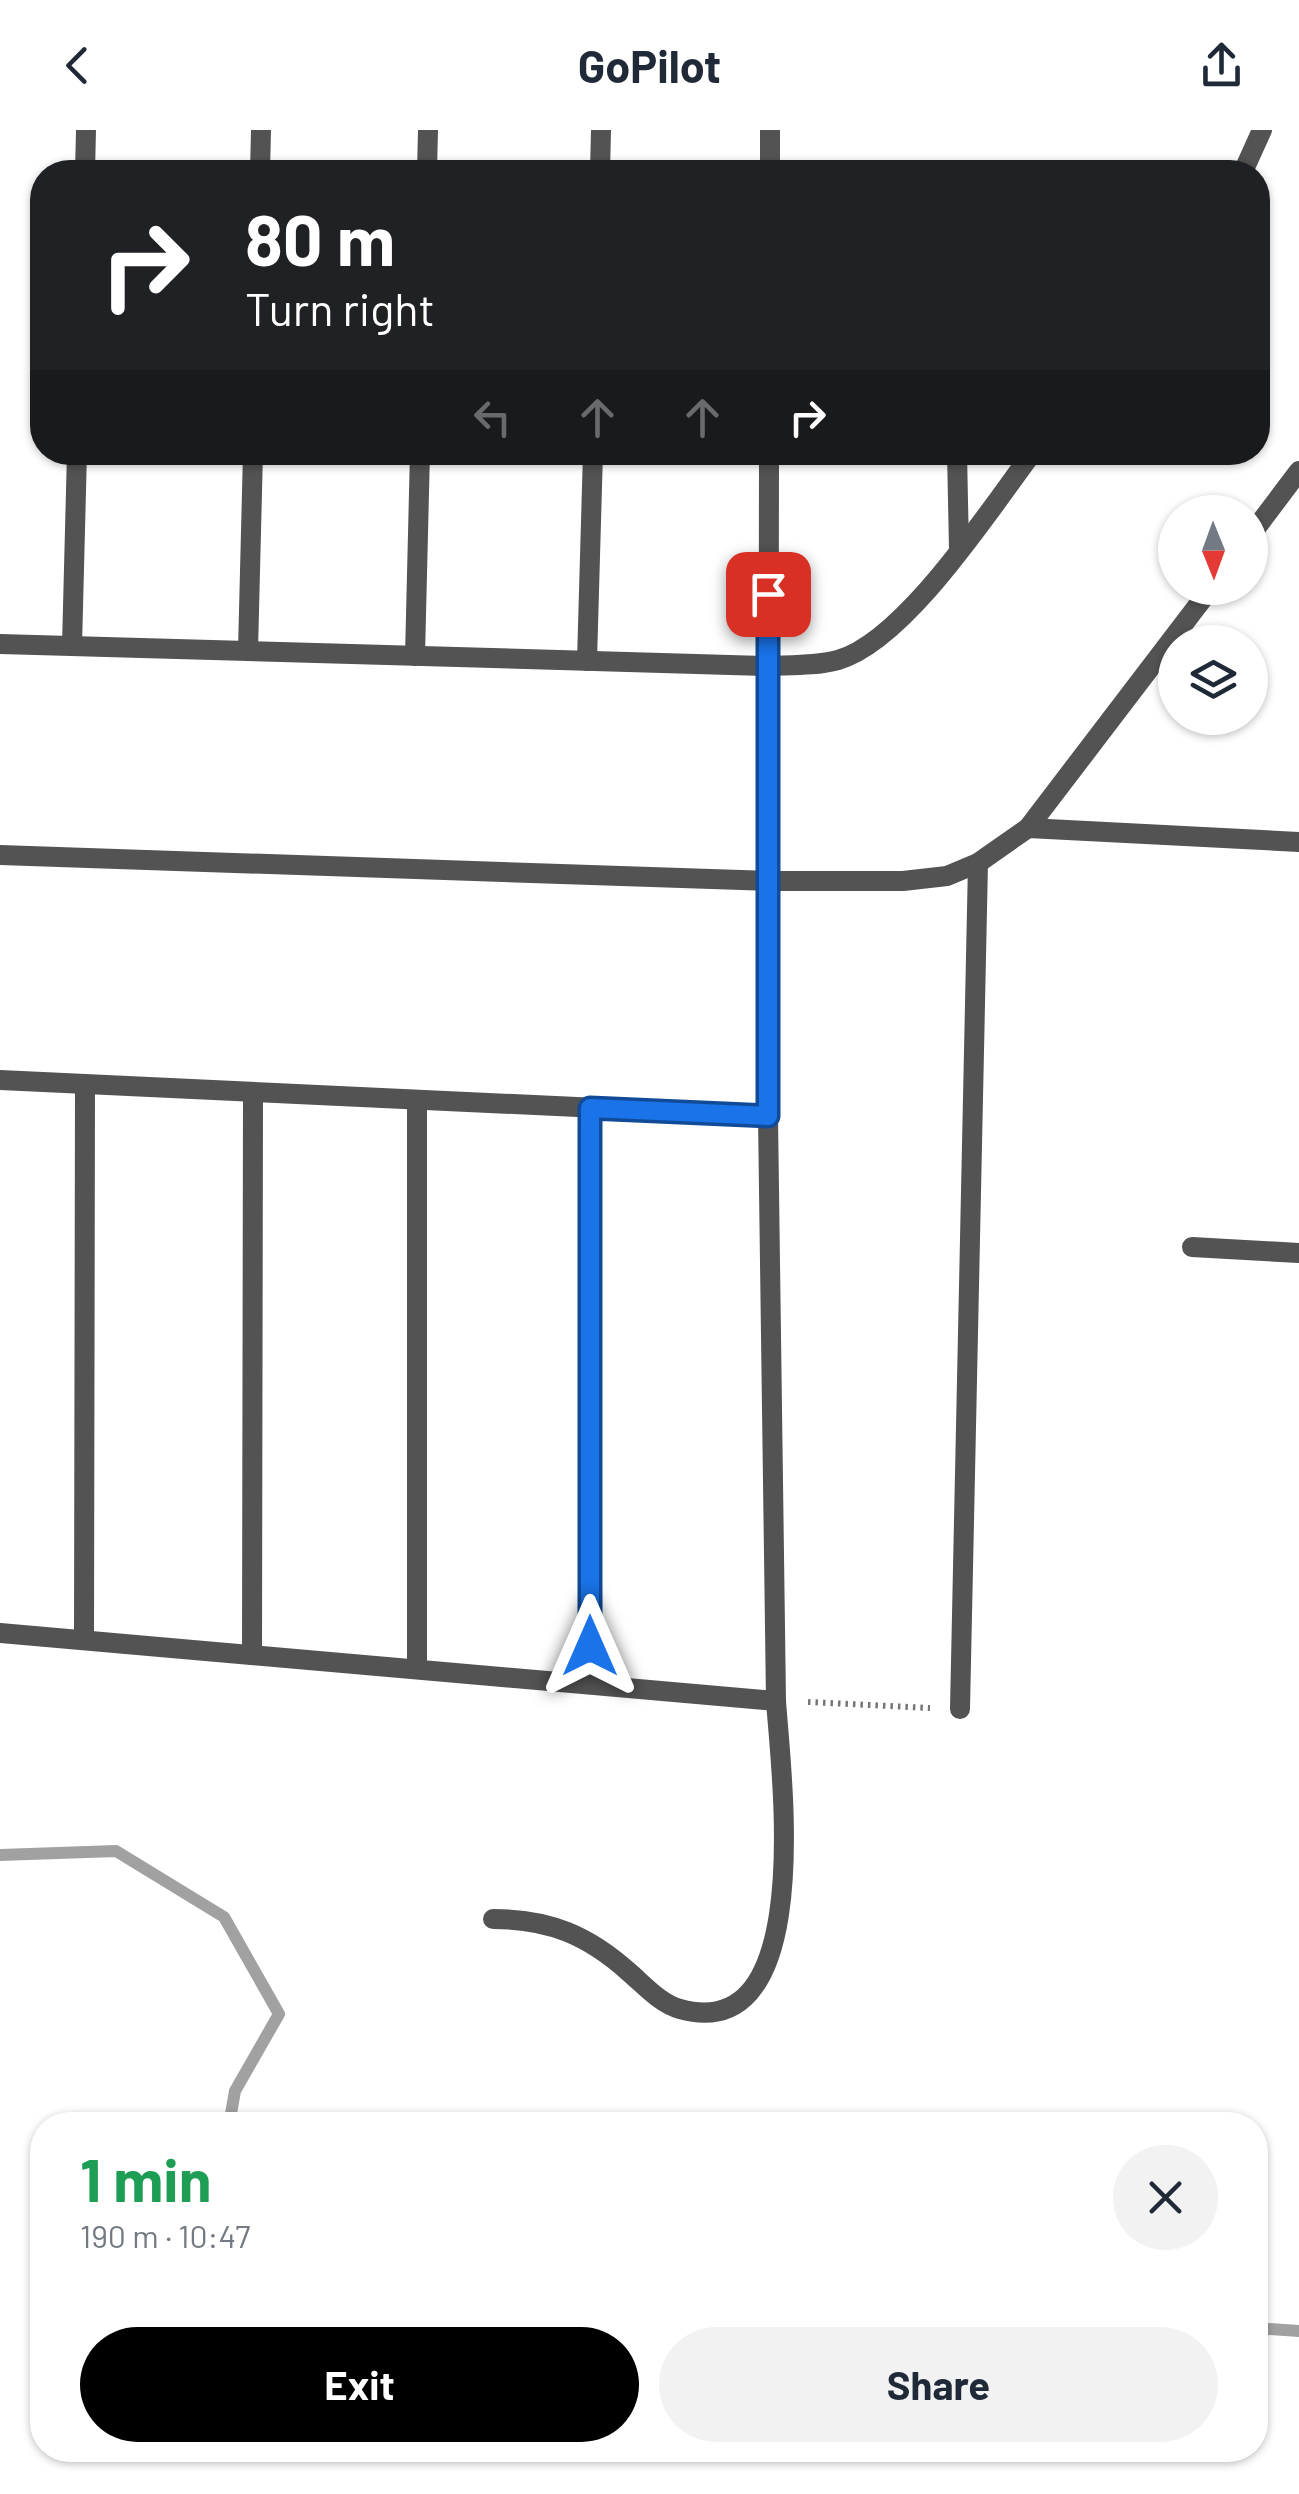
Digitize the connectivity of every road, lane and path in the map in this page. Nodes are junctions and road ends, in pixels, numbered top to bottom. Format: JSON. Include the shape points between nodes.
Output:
{"nodes":[{"id":1,"x":86,"y":130,"type":"edge"},
{"id":2,"x":261,"y":130,"type":"edge"},
{"id":3,"x":428,"y":130,"type":"edge"},
{"id":4,"x":601,"y":130,"type":"edge"},
{"id":5,"x":770,"y":130,"type":"edge"},
{"id":6,"x":1262,"y":130,"type":"edge"},
{"id":7,"x":85,"y":160,"type":"edge"},
{"id":8,"x":260,"y":160,"type":"edge"},
{"id":9,"x":427,"y":160,"type":"edge"},
{"id":10,"x":600,"y":160,"type":"edge"},
{"id":11,"x":770,"y":160,"type":"edge"},
{"id":12,"x":1248,"y":160,"type":"edge"},
{"id":13,"x":78,"y":465,"type":"edge"},
{"id":14,"x":253,"y":465,"type":"edge"},
{"id":15,"x":420,"y":465,"type":"edge"},
{"id":16,"x":593,"y":465,"type":"edge"},
{"id":17,"x":769,"y":465,"type":"edge"},
{"id":18,"x":958,"y":465,"type":"edge"},
{"id":19,"x":1023,"y":465,"type":"edge"},
{"id":20,"x":1299,"y":471,"type":"edge"},
{"id":21,"x":1268,"y":512,"type":"edge"},
{"id":22,"x":959,"y":548,"type":"junction"},
{"id":23,"x":1198,"y":605,"type":"edge"},
{"id":24,"x":0,"y":644,"type":"edge"},
{"id":25,"x":72,"y":646,"type":"junction"},
{"id":26,"x":248,"y":651,"type":"junction"},
{"id":27,"x":415,"y":656,"type":"junction"},
{"id":28,"x":587,"y":661,"type":"junction"},
{"id":29,"x":768,"y":666,"type":"junction"},
{"id":30,"x":1028,"y":828,"type":"junction"},
{"id":31,"x":1299,"y":842,"type":"edge"},
{"id":32,"x":0,"y":855,"type":"edge"},
{"id":33,"x":978,"y":863,"type":"junction"},
{"id":34,"x":768,"y":881,"type":"junction"},
{"id":35,"x":0,"y":1080,"type":"edge"},
{"id":36,"x":85,"y":1084,"type":"junction"},
{"id":37,"x":253,"y":1092,"type":"junction"},
{"id":38,"x":418,"y":1100,"type":"junction"},
{"id":39,"x":590,"y":1108,"type":"junction"},
{"id":40,"x":768,"y":1116,"type":"junction"},
{"id":41,"x":1192,"y":1246,"type":"dead end"},
{"id":42,"x":1299,"y":1253,"type":"edge"},
{"id":43,"x":0,"y":1632,"type":"edge"},
{"id":44,"x":84,"y":1640,"type":"junction"},
{"id":45,"x":252,"y":1654,"type":"junction"},
{"id":46,"x":417,"y":1670,"type":"junction"},
{"id":47,"x":590,"y":1684,"type":"junction"},
{"id":48,"x":776,"y":1701,"type":"junction"},
{"id":49,"x":960,"y":1709,"type":"joint"},
{"id":50,"x":493,"y":1919,"type":"dead end"}],
"edges":[{"from":1,"to":7,"type":"street"},
{"from":2,"to":8,"type":"street"},
{"from":3,"to":9,"type":"street"},
{"from":4,"to":10,"type":"street"},
{"from":5,"to":11,"type":"street"},
{"from":6,"to":12,"type":"street"},
{"from":13,"to":25,"type":"street"},
{"from":14,"to":26,"type":"street"},
{"from":15,"to":27,"type":"street"},
{"from":16,"to":28,"type":"street"},
{"from":17,"to":29,"type":"street"},
{"from":18,"to":22,"type":"street"},
{"from":19,"to":22,"type":"street"},
{"from":20,"to":21,"type":"street"},
{"from":22,"to":29,"type":"street","via":[[908,610],[862,650],[824,662]]},
{"from":23,"to":30,"type":"street"},
{"from":24,"to":25,"type":"street"},
{"from":25,"to":26,"type":"street"},
{"from":26,"to":27,"type":"street"},
{"from":27,"to":28,"type":"street"},
{"from":28,"to":29,"type":"street"},
{"from":29,"to":34,"type":"street"},
{"from":30,"to":31,"type":"street"},
{"from":30,"to":33,"type":"street"},
{"from":32,"to":34,"type":"street"},
{"from":33,"to":34,"type":"street","via":[[904,882]]},
{"from":33,"to":49,"type":"street"},
{"from":34,"to":40,"type":"street"},
{"from":35,"to":36,"type":"street"},
{"from":36,"to":37,"type":"street"},
{"from":36,"to":44,"type":"street"},
{"from":37,"to":38,"type":"street"},
{"from":37,"to":45,"type":"street"},
{"from":38,"to":39,"type":"street"},
{"from":38,"to":46,"type":"street"},
{"from":39,"to":40,"type":"street"},
{"from":39,"to":47,"type":"street"},
{"from":40,"to":48,"type":"street"},
{"from":41,"to":42,"type":"street"},
{"from":43,"to":44,"type":"street"},
{"from":44,"to":45,"type":"street"},
{"from":45,"to":46,"type":"street"},
{"from":46,"to":47,"type":"street"},
{"from":47,"to":48,"type":"street"},
{"from":48,"to":49,"type":"path"},
{"from":48,"to":50,"type":"street","via":[[782,1878],[778,1922],[755,1991],[711,2011],[679,2009],[561,1926]]}]}
